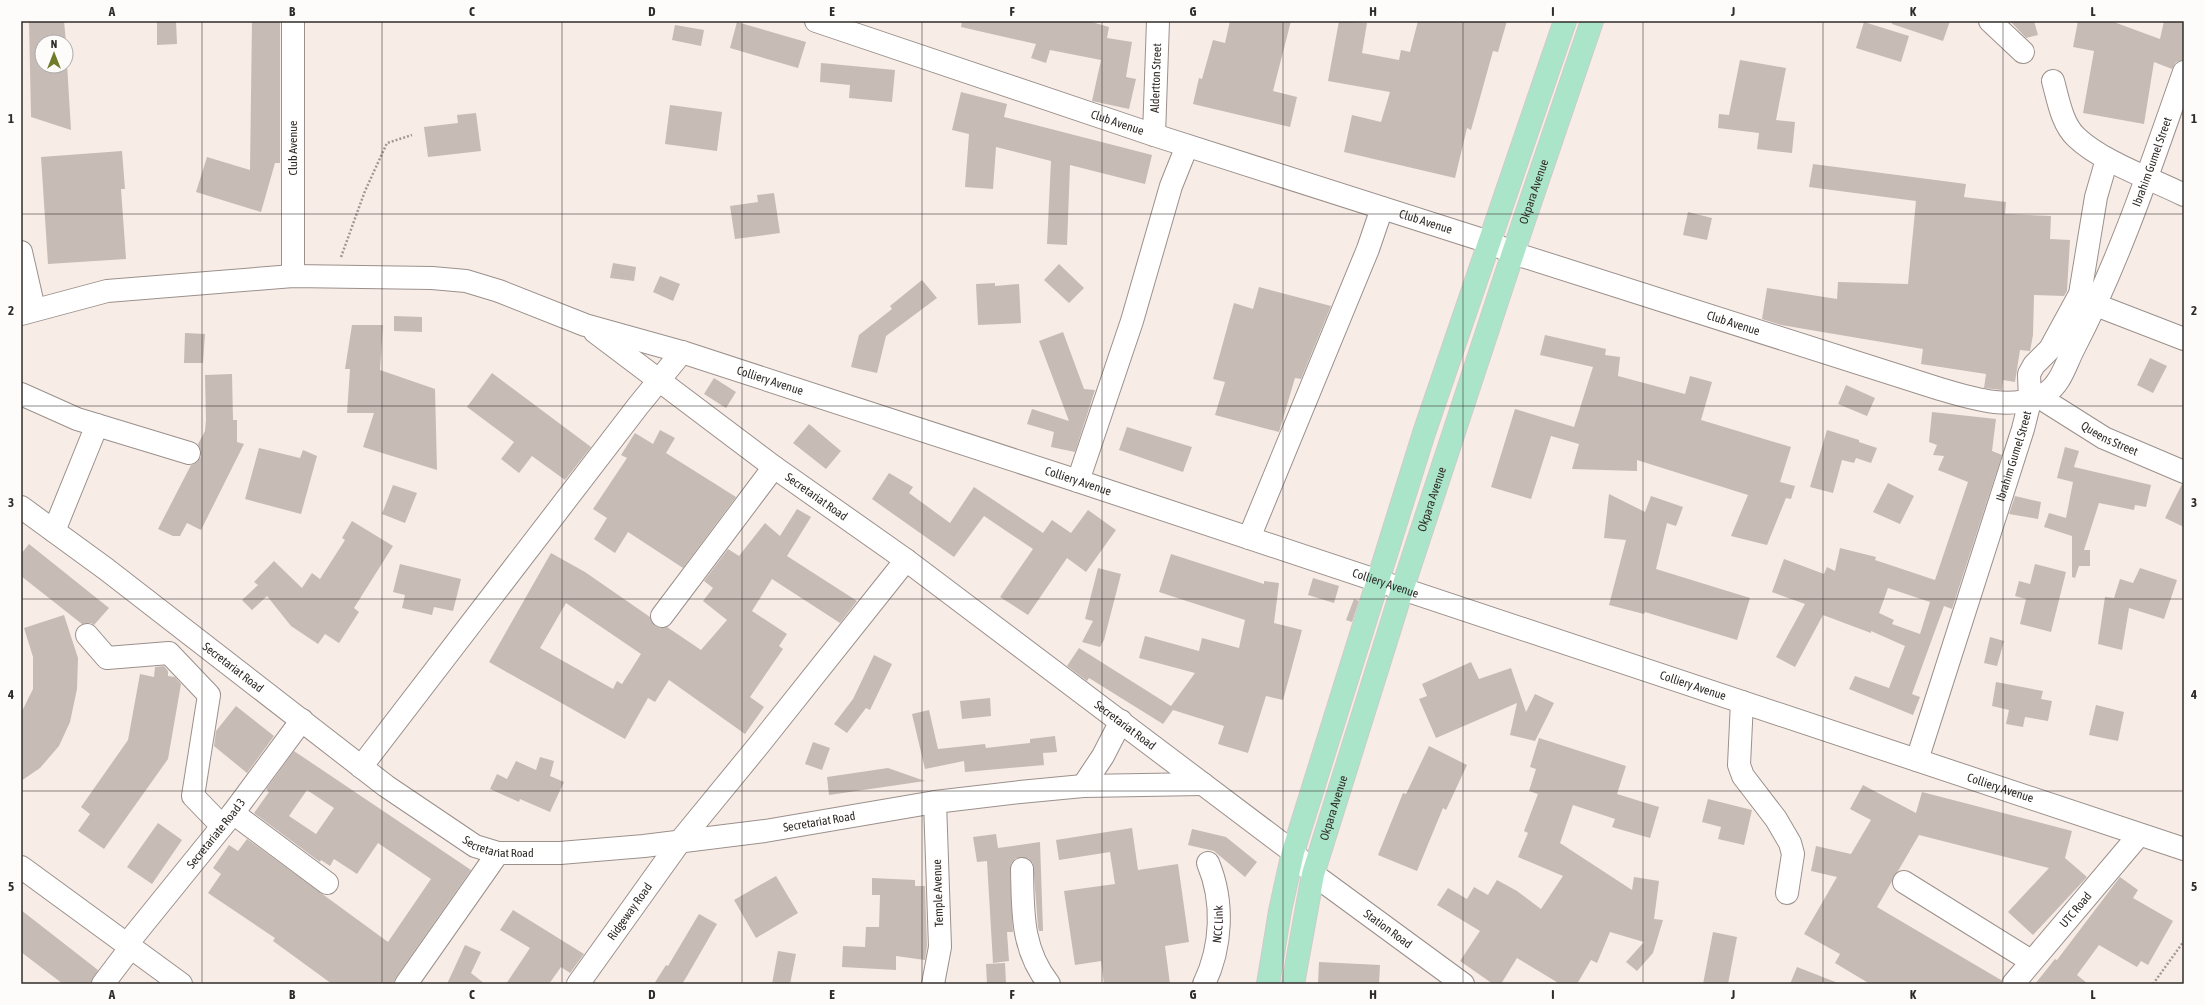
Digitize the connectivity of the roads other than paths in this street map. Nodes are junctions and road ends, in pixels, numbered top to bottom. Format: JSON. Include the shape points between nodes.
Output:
{"nodes":[{"id":1,"x":293,"y":21,"type":"edge"},
{"id":2,"x":1158,"y":21,"type":"edge"},
{"id":3,"x":1564,"y":21,"type":"edge"},
{"id":4,"x":1592,"y":21,"type":"edge"},
{"id":5,"x":1990,"y":21,"type":"edge"},
{"id":6,"x":819,"y":22,"type":"edge"},
{"id":7,"x":2023,"y":52,"type":"dead end"},
{"id":8,"x":2184,"y":72,"type":"edge"},
{"id":9,"x":2053,"y":81,"type":"dead end"},
{"id":10,"x":1154,"y":135,"type":"junction"},
{"id":11,"x":1187,"y":146,"type":"junction"},
{"id":12,"x":2107,"y":159,"type":"junction"},
{"id":13,"x":2147,"y":177,"type":"junction"},
{"id":14,"x":2184,"y":195,"type":"edge"},
{"id":15,"x":1382,"y":208,"type":"junction"},
{"id":16,"x":1489,"y":242,"type":"junction"},
{"id":17,"x":21,"y":252,"type":"edge"},
{"id":18,"x":1513,"y":253,"type":"junction"},
{"id":19,"x":293,"y":276,"type":"junction"},
{"id":20,"x":2096,"y":305,"type":"junction"},
{"id":21,"x":27,"y":312,"type":"edge"},
{"id":22,"x":585,"y":325,"type":"junction"},
{"id":23,"x":2184,"y":339,"type":"edge"},
{"id":24,"x":682,"y":352,"type":"junction"},
{"id":25,"x":657,"y":381,"type":"junction"},
{"id":26,"x":21,"y":394,"type":"edge"},
{"id":27,"x":2034,"y":399,"type":"junction"},
{"id":28,"x":96,"y":425,"type":"junction"},
{"id":29,"x":189,"y":453,"type":"dead end"},
{"id":30,"x":774,"y":467,"type":"junction"},
{"id":31,"x":2184,"y":472,"type":"edge"},
{"id":32,"x":1078,"y":481,"type":"junction"},
{"id":33,"x":21,"y":506,"type":"edge"},
{"id":34,"x":54,"y":531,"type":"junction"},
{"id":35,"x":1249,"y":538,"type":"junction"},
{"id":36,"x":906,"y":560,"type":"junction"},
{"id":37,"x":1377,"y":582,"type":"junction"},
{"id":38,"x":1402,"y":590,"type":"junction"},
{"id":39,"x":662,"y":616,"type":"dead end"},
{"id":40,"x":87,"y":635,"type":"dead end"},
{"id":41,"x":1742,"y":702,"type":"junction"},
{"id":42,"x":302,"y":720,"type":"junction"},
{"id":43,"x":1121,"y":722,"type":"junction"},
{"id":44,"x":1917,"y":760,"type":"junction"},
{"id":45,"x":362,"y":767,"type":"junction"},
{"id":46,"x":1203,"y":784,"type":"junction"},
{"id":47,"x":1082,"y":786,"type":"junction"},
{"id":48,"x":934,"y":802,"type":"junction"},
{"id":49,"x":227,"y":820,"type":"junction"},
{"id":50,"x":2139,"y":835,"type":"junction"},
{"id":51,"x":681,"y":840,"type":"junction"},
{"id":52,"x":2184,"y":849,"type":"edge"},
{"id":53,"x":1293,"y":852,"type":"junction"},
{"id":54,"x":498,"y":853,"type":"junction"},
{"id":55,"x":1208,"y":863,"type":"dead end"},
{"id":56,"x":21,"y":867,"type":"edge"},
{"id":57,"x":1022,"y":868,"type":"dead end"},
{"id":58,"x":1312,"y":874,"type":"junction"},
{"id":59,"x":1904,"y":882,"type":"dead end"},
{"id":60,"x":327,"y":883,"type":"dead end"},
{"id":61,"x":1787,"y":893,"type":"dead end"},
{"id":62,"x":129,"y":946,"type":"junction"},
{"id":63,"x":2032,"y":961,"type":"junction"},
{"id":64,"x":109,"y":981,"type":"edge"},
{"id":65,"x":181,"y":984,"type":"edge"},
{"id":66,"x":406,"y":984,"type":"edge"},
{"id":67,"x":578,"y":984,"type":"edge"},
{"id":68,"x":933,"y":984,"type":"edge"},
{"id":69,"x":1049,"y":984,"type":"edge"},
{"id":70,"x":1204,"y":984,"type":"edge"},
{"id":71,"x":1268,"y":984,"type":"edge"},
{"id":72,"x":1293,"y":984,"type":"edge"},
{"id":73,"x":1463,"y":984,"type":"edge"},
{"id":74,"x":2013,"y":984,"type":"edge"}],
"edges":[{"from":1,"to":19,"type":"street","name":"Club Avenue"},
{"from":2,"to":10,"type":"street","name":"Aldertton Street"},
{"from":3,"to":16,"type":"main road"},
{"from":4,"to":18,"type":"main road","name":"Okpara Avenue"},
{"from":5,"to":7,"type":"street"},
{"from":6,"to":10,"type":"street","name":"Club Avenue"},
{"from":8,"to":13,"type":"street","name":"Ibrahim Gumel Street"},
{"from":9,"to":12,"type":"street","via":[[2061,111],[2076,137]]},
{"from":10,"to":11,"type":"street","name":"Club Avenue"},
{"from":11,"to":15,"type":"street","name":"Club Avenue"},
{"from":11,"to":32,"type":"street","via":[[1171,186],[1132,321]]},
{"from":12,"to":13,"type":"street"},
{"from":12,"to":27,"type":"street","name":"Ibrahim Gumel Street","via":[[2096,197],[2080,294],[2050,349],[2029,374]]},
{"from":13,"to":14,"type":"street"},
{"from":13,"to":20,"type":"street","name":"Ibrahim Gumel Street"},
{"from":15,"to":16,"type":"street","name":"Club Avenue"},
{"from":15,"to":35,"type":"street","via":[[1362,263]]},
{"from":16,"to":18,"type":"street","name":"Club Avenue"},
{"from":16,"to":37,"type":"main road"},
{"from":17,"to":21,"type":"street"},
{"from":18,"to":27,"type":"street","name":"Club Avenue","via":[[1940,389],[1984,401]]},
{"from":18,"to":38,"type":"main road","name":"Okpara Avenue"},
{"from":19,"to":21,"type":"street","via":[[107,291]]},
{"from":19,"to":22,"type":"street","via":[[432,278],[466,282],[499,291]]},
{"from":20,"to":23,"type":"street"},
{"from":20,"to":27,"type":"street","name":"Ibrahim Gumel Street","via":[[2058,381]]},
{"from":22,"to":24,"type":"street","name":"Colliery Avenue"},
{"from":22,"to":25,"type":"street","name":"Secretariat Road"},
{"from":24,"to":25,"type":"street"},
{"from":24,"to":32,"type":"street","name":"Colliery Avenue"},
{"from":25,"to":30,"type":"street","name":"Secretariat Road"},
{"from":25,"to":45,"type":"street"},
{"from":26,"to":28,"type":"street"},
{"from":27,"to":31,"type":"street","name":"Queens Street","via":[[2104,438]]},
{"from":27,"to":44,"type":"street","name":"Ibrahim Gumel Street"},
{"from":28,"to":29,"type":"street"},
{"from":28,"to":34,"type":"street"},
{"from":30,"to":36,"type":"street","name":"Secretariat Road"},
{"from":30,"to":39,"type":"street"},
{"from":32,"to":35,"type":"street","name":"Colliery Avenue"},
{"from":33,"to":34,"type":"street","name":"Secretariat Road"},
{"from":34,"to":42,"type":"street","name":"Secretariat Road"},
{"from":35,"to":37,"type":"street","name":"Colliery Avenue"},
{"from":36,"to":43,"type":"street","name":"Secretariat Road"},
{"from":36,"to":51,"type":"street","name":"Ridgeway Road"},
{"from":37,"to":38,"type":"street","name":"Colliery Avenue"},
{"from":37,"to":53,"type":"main road"},
{"from":38,"to":41,"type":"street","name":"Colliery Avenue"},
{"from":38,"to":58,"type":"main road","name":"Okpara Avenue"},
{"from":40,"to":49,"type":"street","via":[[107,658],[169,653],[209,695],[193,796]]},
{"from":41,"to":44,"type":"street","name":"Colliery Avenue"},
{"from":41,"to":61,"type":"street","via":[[1739,765],[1743,776],[1776,819],[1790,843],[1793,854]]},
{"from":42,"to":45,"type":"street","name":"Secretariat Road"},
{"from":42,"to":49,"type":"street","name":"Secretariate Road 3"},
{"from":43,"to":46,"type":"street","name":"Secretariat Road"},
{"from":43,"to":47,"type":"street","via":[[1103,756]]},
{"from":44,"to":50,"type":"street","name":"Colliery Avenue"},
{"from":45,"to":54,"type":"street","name":"Secretariat Road","via":[[474,846]]},
{"from":46,"to":47,"type":"street","name":"Secretariat Road"},
{"from":46,"to":53,"type":"street","name":"Secretariat Road"},
{"from":47,"to":48,"type":"street","name":"Secretariat Road"},
{"from":48,"to":51,"type":"street","name":"Secretariat Road","via":[[764,830]]},
{"from":48,"to":68,"type":"street","name":"Temple Avenue","via":[[940,947]]},
{"from":49,"to":60,"type":"street"},
{"from":49,"to":62,"type":"street","name":"Secretariate Road 3"},
{"from":50,"to":52,"type":"street","name":"Colliery Avenue"},
{"from":50,"to":63,"type":"street","name":"UTC Road"},
{"from":51,"to":54,"type":"street","name":"Secretariat Road","via":[[644,846],[567,852]]},
{"from":51,"to":67,"type":"street","name":"Ridgeway Road"},
{"from":53,"to":58,"type":"street","name":"Secretariat Road"},
{"from":53,"to":71,"type":"main road"},
{"from":54,"to":66,"type":"street"},
{"from":55,"to":70,"type":"street","name":"NCC Link","via":[[1216,882],[1219,906],[1214,957]]},
{"from":56,"to":62,"type":"street"},
{"from":57,"to":69,"type":"street","via":[[1023,916],[1027,945],[1037,967]]},
{"from":58,"to":72,"type":"main road","name":"Okpara Avenue"},
{"from":58,"to":73,"type":"street","name":"Station Road"},
{"from":59,"to":63,"type":"street"},
{"from":62,"to":64,"type":"street","name":"Secretariate Road 3"},
{"from":62,"to":65,"type":"street"},
{"from":63,"to":74,"type":"street","name":"UTC Road"}]}
